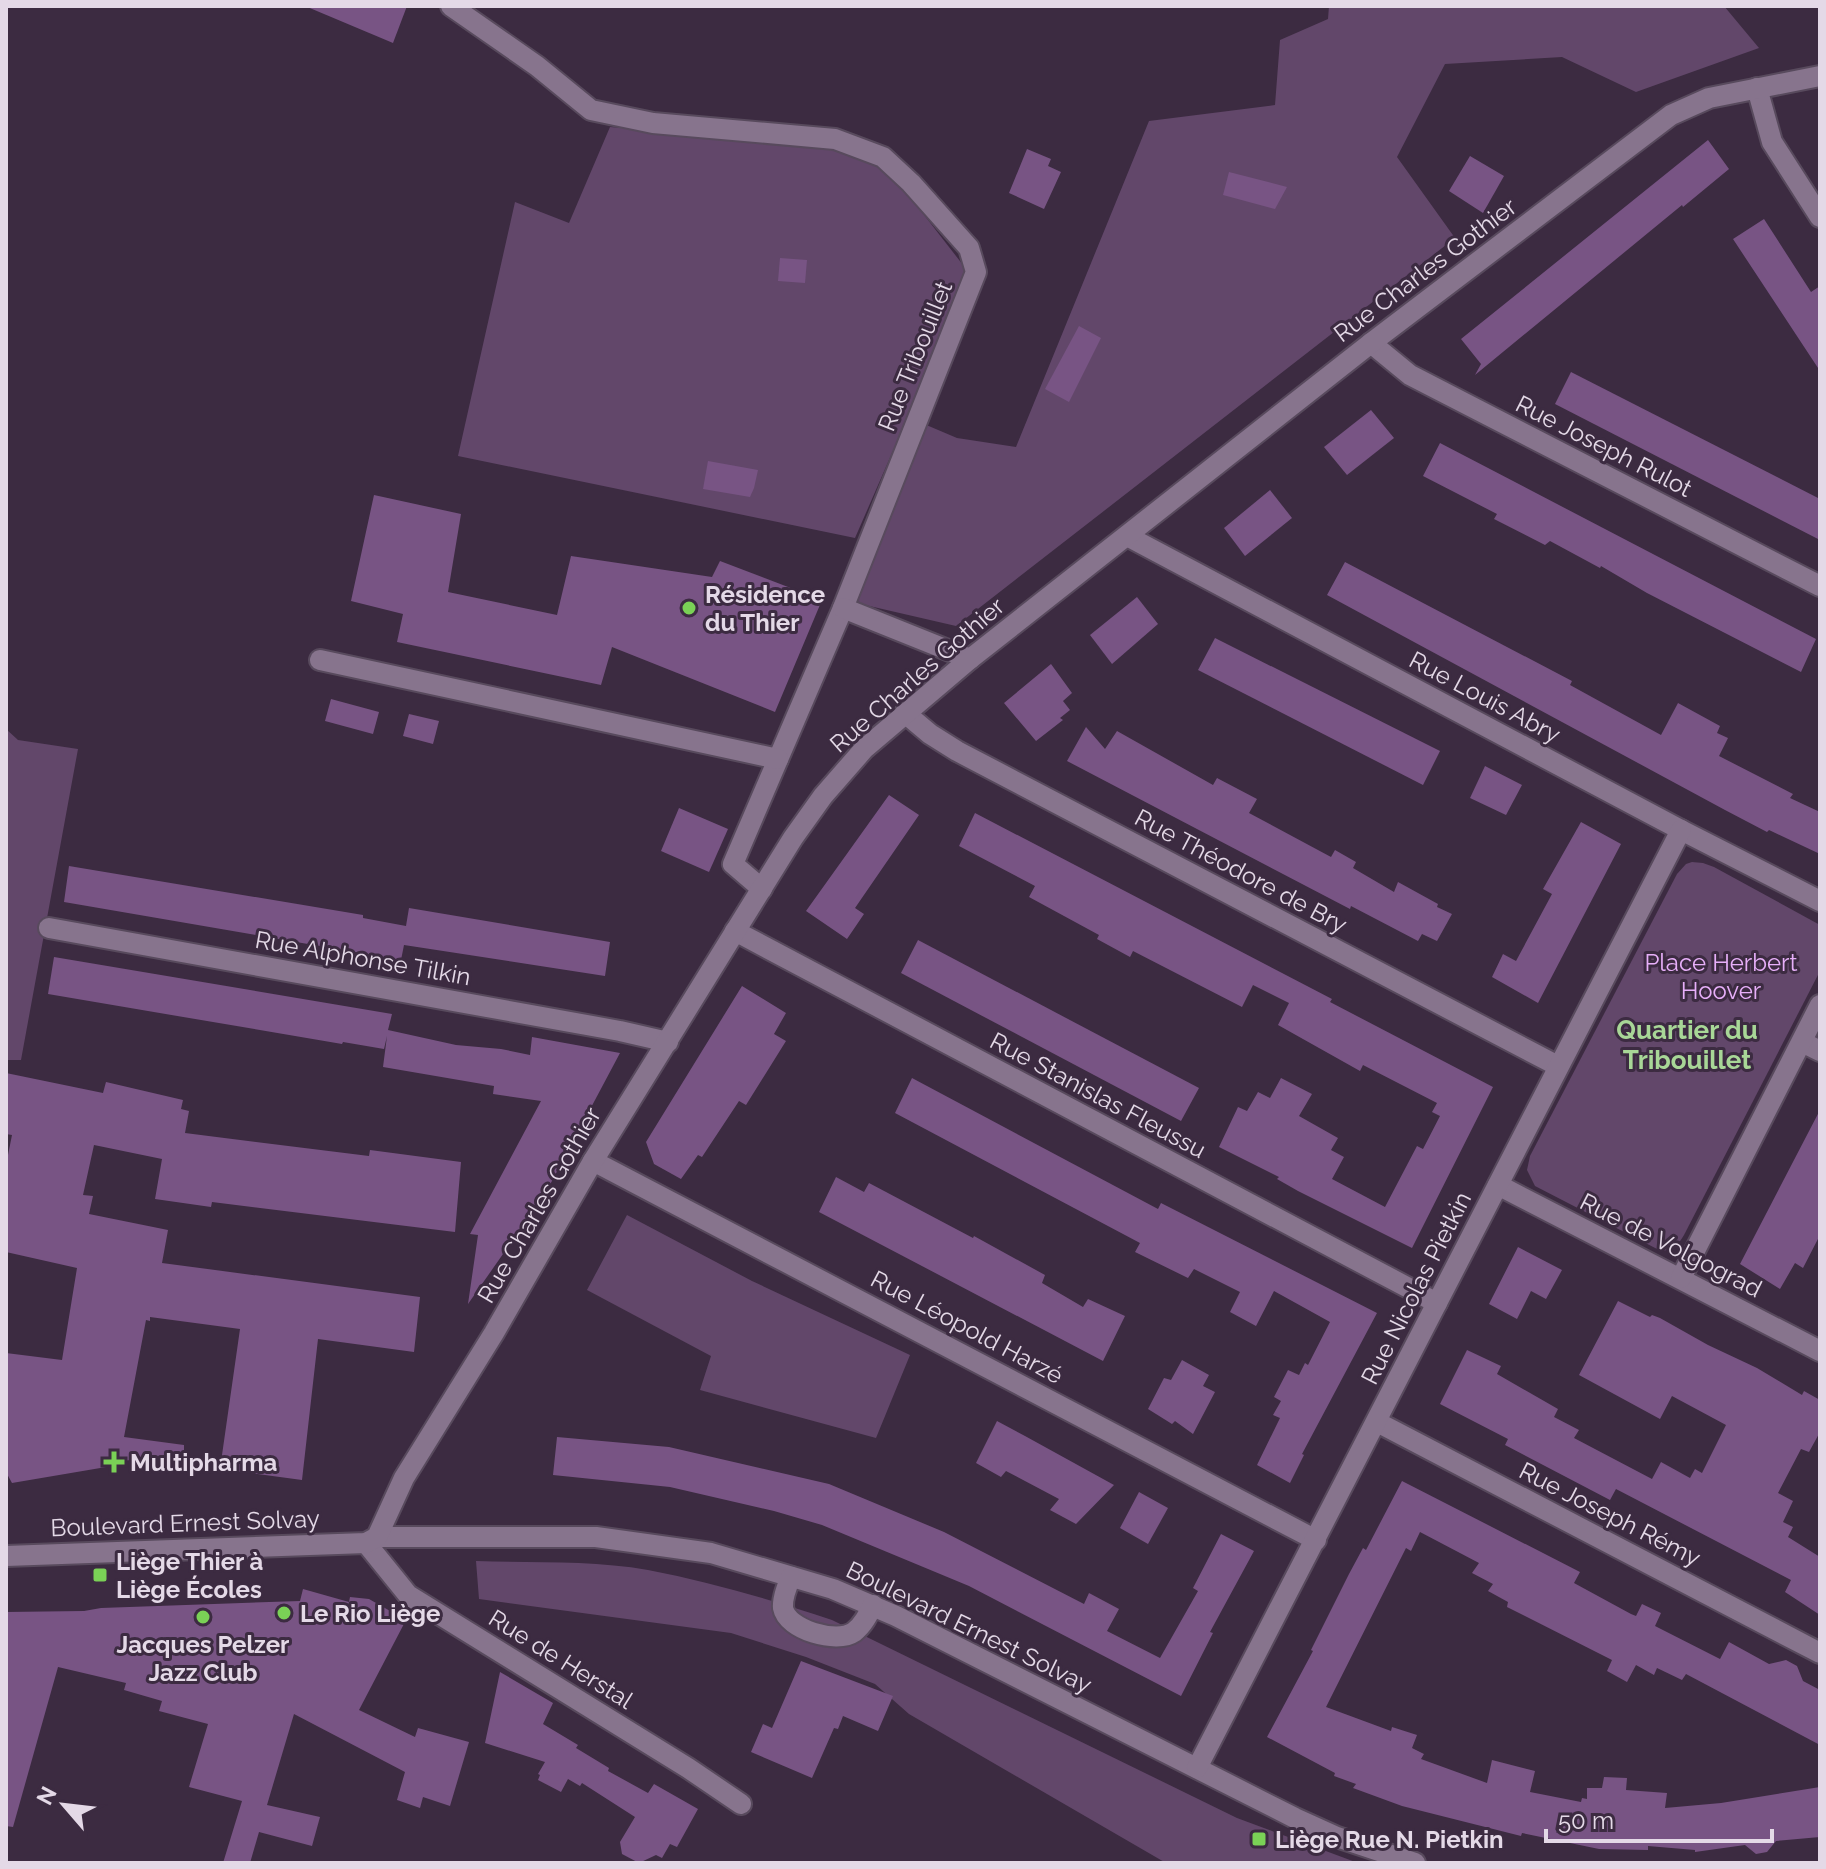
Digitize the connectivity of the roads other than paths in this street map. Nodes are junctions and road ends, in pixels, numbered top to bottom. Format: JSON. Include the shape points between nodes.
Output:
{"nodes":[{"id":1,"x":451,"y":6,"type":"edge"},
{"id":2,"x":1820,"y":76,"type":"edge"},
{"id":3,"x":1757,"y":88,"type":"junction"},
{"id":4,"x":1820,"y":217,"type":"edge"},
{"id":5,"x":1371,"y":343,"type":"junction"},
{"id":6,"x":1127,"y":536,"type":"junction"},
{"id":7,"x":1820,"y":586,"type":"edge"},
{"id":8,"x":843,"y":608,"type":"junction"},
{"id":9,"x":970,"y":659,"type":"junction"},
{"id":10,"x":320,"y":660,"type":"dead end"},
{"id":11,"x":905,"y":713,"type":"junction"},
{"id":12,"x":778,"y":759,"type":"junction"},
{"id":13,"x":1681,"y":830,"type":"junction"},
{"id":14,"x":762,"y":889,"type":"junction"},
{"id":15,"x":1820,"y":901,"type":"edge"},
{"id":16,"x":49,"y":928,"type":"dead end"},
{"id":17,"x":735,"y":931,"type":"junction"},
{"id":18,"x":1820,"y":1005,"type":"edge"},
{"id":19,"x":668,"y":1042,"type":"junction"},
{"id":20,"x":1811,"y":1046,"type":"edge"},
{"id":21,"x":1558,"y":1066,"type":"junction"},
{"id":22,"x":593,"y":1161,"type":"junction"},
{"id":23,"x":1498,"y":1185,"type":"junction"},
{"id":24,"x":1681,"y":1278,"type":"junction"},
{"id":25,"x":1437,"y":1303,"type":"junction"},
{"id":26,"x":1820,"y":1351,"type":"edge"},
{"id":27,"x":1377,"y":1422,"type":"junction"},
{"id":28,"x":372,"y":1540,"type":"junction"},
{"id":29,"x":1316,"y":1540,"type":"junction"},
{"id":30,"x":6,"y":1556,"type":"edge"},
{"id":31,"x":791,"y":1577,"type":"junction"},
{"id":32,"x":873,"y":1605,"type":"junction"},
{"id":33,"x":1820,"y":1653,"type":"edge"},
{"id":34,"x":1197,"y":1768,"type":"junction"},
{"id":35,"x":741,"y":1804,"type":"dead end"},
{"id":36,"x":1415,"y":1863,"type":"edge"}],
"edges":[{"from":1,"to":8,"type":"street","name":"Rue Tribouillet","via":[[591,110],[653,123],[835,139],[883,157],[969,248],[976,272]]},
{"from":2,"to":3,"type":"street","name":"Rue Charles Gothier"},
{"from":3,"to":4,"type":"street","via":[[1772,142]]},
{"from":3,"to":5,"type":"street","name":"Rue Charles Gothier","via":[[1709,98],[1671,115]]},
{"from":5,"to":6,"type":"street","name":"Rue Charles Gothier"},
{"from":5,"to":7,"type":"street","name":"Rue Joseph Rulot","via":[[1410,375]]},
{"from":6,"to":9,"type":"street","name":"Rue Charles Gothier"},
{"from":6,"to":13,"type":"street","name":"Rue Louis Abry"},
{"from":8,"to":9,"type":"street"},
{"from":8,"to":12,"type":"street","name":"Rue Tribouillet"},
{"from":9,"to":11,"type":"street","name":"Rue Charles Gothier"},
{"from":10,"to":12,"type":"street"},
{"from":11,"to":14,"type":"street","name":"Rue Charles Gothier","via":[[823,796]]},
{"from":11,"to":21,"type":"street","name":"Rue Théodore de Bry","via":[[957,751]]},
{"from":12,"to":14,"type":"street","name":"Rue Tribouillet","via":[[733,864]]},
{"from":13,"to":15,"type":"street","name":"Rue Louis Abry"},
{"from":13,"to":21,"type":"street","name":"Rue Nicolas Pietkin"},
{"from":14,"to":17,"type":"street","name":"Rue Charles Gothier"},
{"from":16,"to":19,"type":"street","name":"Rue Alphonse Tilkin"},
{"from":17,"to":19,"type":"street","name":"Rue Charles Gothier"},
{"from":17,"to":25,"type":"street","name":"Rue Stanislas Fleussu"},
{"from":18,"to":20,"type":"street"},
{"from":19,"to":22,"type":"street","name":"Rue Charles Gothier"},
{"from":20,"to":24,"type":"street"},
{"from":21,"to":23,"type":"street","name":"Rue Nicolas Pietkin"},
{"from":22,"to":28,"type":"street","name":"Rue Charles Gothier"},
{"from":22,"to":29,"type":"street","name":"Rue Léopold Harzé"},
{"from":23,"to":24,"type":"street","name":"Rue de Volgograd"},
{"from":23,"to":25,"type":"street","name":"Rue Nicolas Pietkin"},
{"from":24,"to":26,"type":"street","name":"Rue de Volgograd"},
{"from":25,"to":27,"type":"street","name":"Rue Nicolas Pietkin"},
{"from":27,"to":29,"type":"street","name":"Rue Nicolas Pietkin"},
{"from":27,"to":33,"type":"street","name":"Rue Joseph Rémy"},
{"from":28,"to":30,"type":"street","name":"Boulevard Ernest Solvay"},
{"from":28,"to":31,"type":"street","name":"Boulevard Ernest Solvay","via":[[596,1537],[711,1553]]},
{"from":28,"to":35,"type":"street","name":"Rue de Herstal","via":[[408,1595]]},
{"from":29,"to":34,"type":"street","name":"Rue Nicolas Pietkin"},
{"from":31,"to":32,"type":"street","name":"Boulevard Ernest Solvay"},
{"from":31,"to":32,"type":"street","via":[[783,1600],[788,1620],[828,1637],[854,1633]]},
{"from":32,"to":34,"type":"street","name":"Boulevard Ernest Solvay"},
{"from":34,"to":36,"type":"street","name":"Boulevard Ernest Solvay","via":[[1323,1831]]}]}
